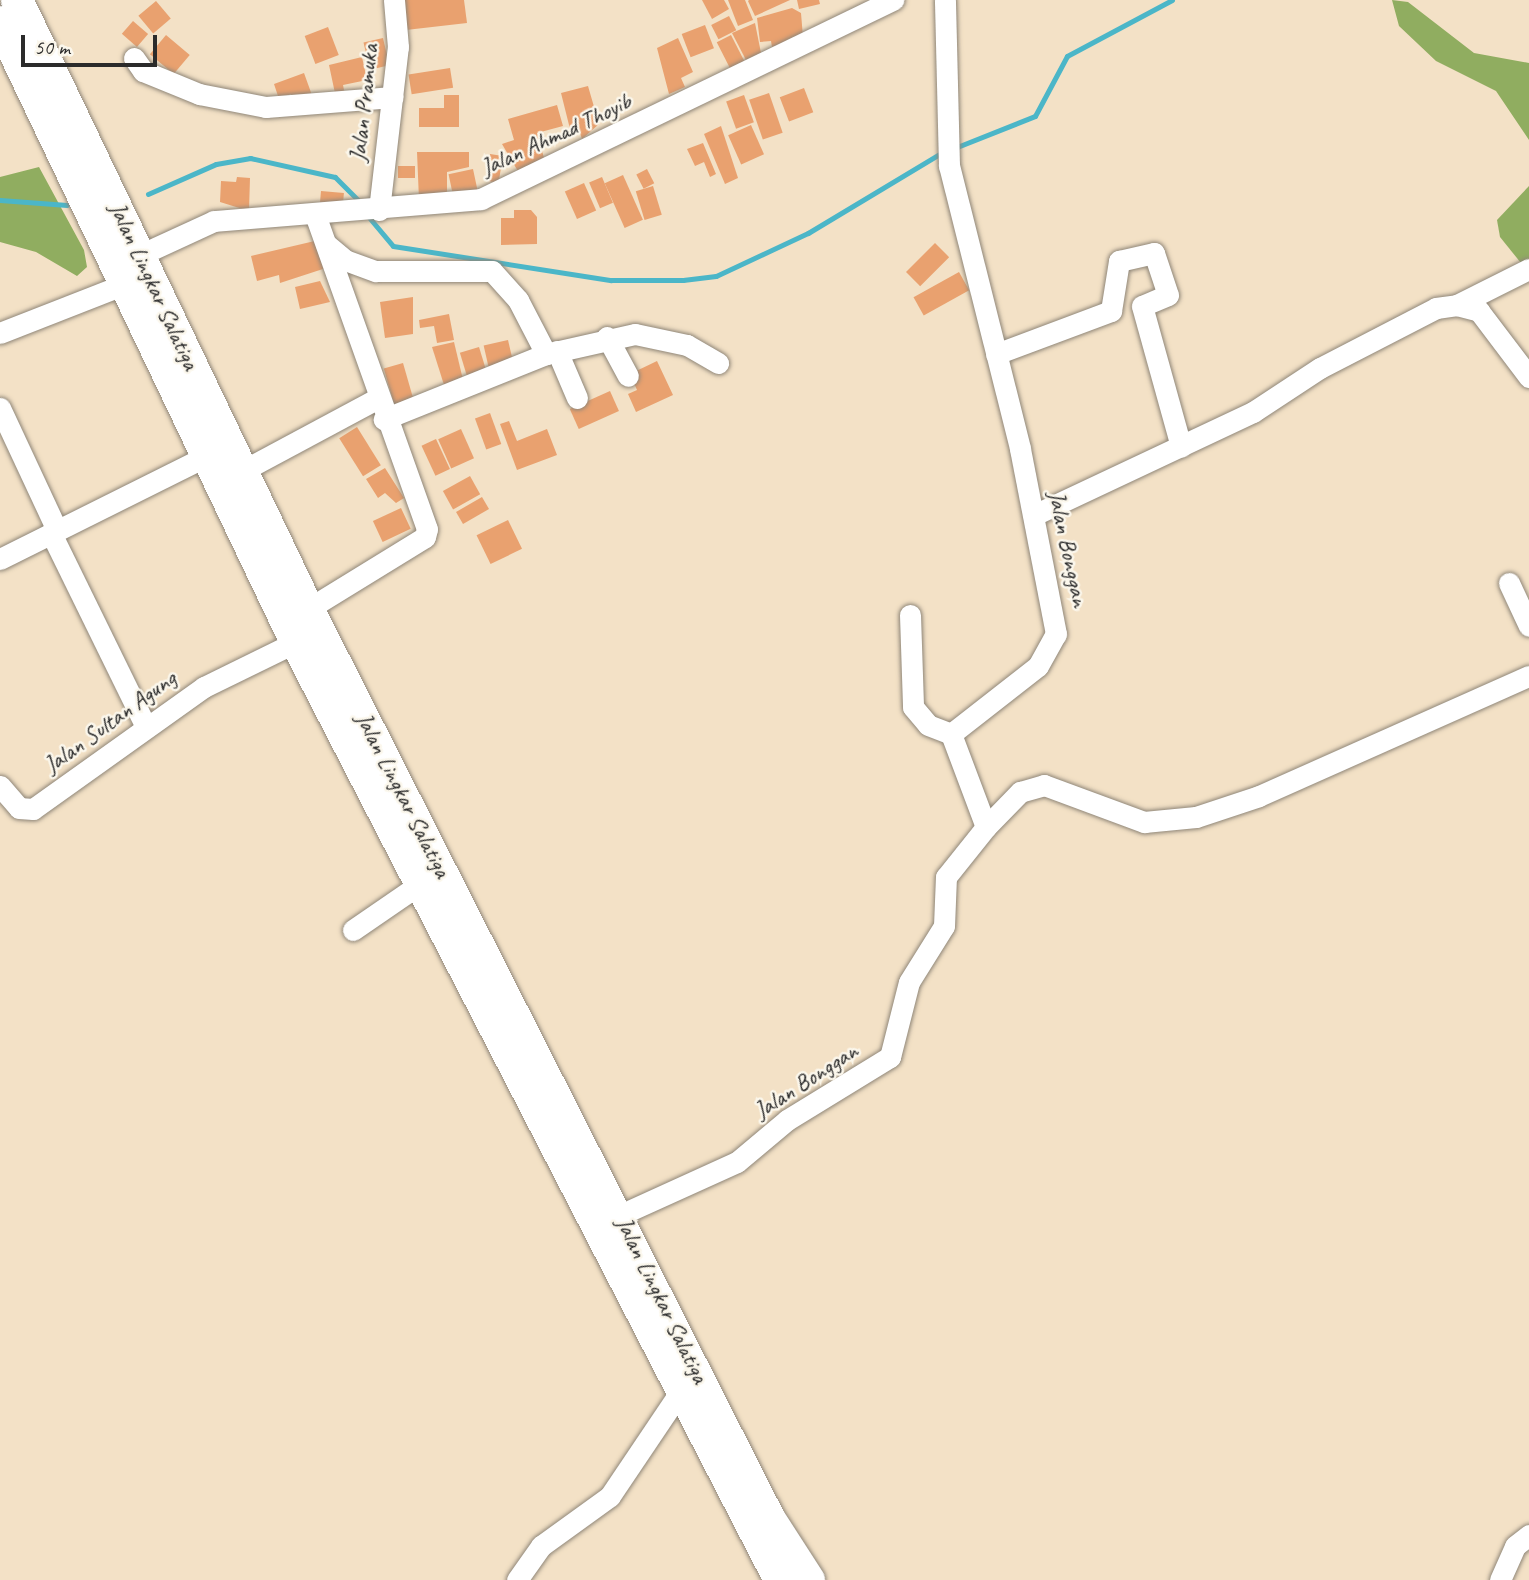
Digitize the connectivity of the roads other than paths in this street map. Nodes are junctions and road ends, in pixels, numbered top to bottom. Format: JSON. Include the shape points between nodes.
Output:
{"nodes":[{"id":1,"x":17,"y":0,"type":"edge"},
{"id":2,"x":394,"y":0,"type":"edge"},
{"id":3,"x":893,"y":0,"type":"edge"},
{"id":4,"x":945,"y":0,"type":"edge"},
{"id":5,"x":14,"y":33,"type":"edge"},
{"id":6,"x":134,"y":58,"type":"dead end"},
{"id":7,"x":393,"y":97,"type":"junction"},
{"id":8,"x":369,"y":212,"type":"junction"},
{"id":9,"x":316,"y":215,"type":"junction"},
{"id":10,"x":326,"y":243,"type":"junction"},
{"id":11,"x":1529,"y":269,"type":"edge"},
{"id":12,"x":137,"y":272,"type":"junction"},
{"id":13,"x":1457,"y":305,"type":"junction"},
{"id":14,"x":1142,"y":306,"type":"junction"},
{"id":15,"x":1111,"y":311,"type":"junction"},
{"id":16,"x":0,"y":333,"type":"edge"},
{"id":17,"x":607,"y":337,"type":"junction"},
{"id":18,"x":552,"y":353,"type":"junction"},
{"id":19,"x":996,"y":354,"type":"junction"},
{"id":20,"x":718,"y":363,"type":"dead end"},
{"id":21,"x":628,"y":376,"type":"dead end"},
{"id":22,"x":1529,"y":377,"type":"edge"},
{"id":23,"x":577,"y":398,"type":"dead end"},
{"id":24,"x":376,"y":399,"type":"junction"},
{"id":25,"x":0,"y":408,"type":"edge"},
{"id":26,"x":384,"y":419,"type":"junction"},
{"id":27,"x":1181,"y":447,"type":"junction"},
{"id":28,"x":205,"y":457,"type":"junction"},
{"id":29,"x":242,"y":471,"type":"junction"},
{"id":30,"x":1034,"y":515,"type":"junction"},
{"id":31,"x":54,"y":532,"type":"junction"},
{"id":32,"x":0,"y":559,"type":"edge"},
{"id":33,"x":1509,"y":583,"type":"dead end"},
{"id":34,"x":308,"y":609,"type":"junction"},
{"id":35,"x":910,"y":615,"type":"dead end"},
{"id":36,"x":1529,"y":626,"type":"edge"},
{"id":37,"x":296,"y":642,"type":"junction"},
{"id":38,"x":1529,"y":676,"type":"edge"},
{"id":39,"x":145,"y":725,"type":"junction"},
{"id":40,"x":951,"y":734,"type":"junction"},
{"id":41,"x":0,"y":786,"type":"edge"},
{"id":42,"x":986,"y":827,"type":"junction"},
{"id":43,"x":420,"y":884,"type":"junction"},
{"id":44,"x":354,"y":930,"type":"dead end"},
{"id":45,"x":620,"y":1215,"type":"junction"},
{"id":46,"x":651,"y":1308,"type":"junction"},
{"id":47,"x":680,"y":1392,"type":"junction"},
{"id":48,"x":1529,"y":1535,"type":"edge"},
{"id":49,"x":517,"y":1580,"type":"edge"},
{"id":50,"x":780,"y":1580,"type":"edge"},
{"id":51,"x":809,"y":1580,"type":"edge"},
{"id":52,"x":1500,"y":1580,"type":"edge"}],
"edges":[{"from":1,"to":5,"type":"highway","name":"Jalan Lingkar Salatiga"},
{"from":2,"to":7,"type":"street","name":"Jalan Pramuka"},
{"from":3,"to":8,"type":"street","name":"Jalan Ahmad Thoyib","via":[[521,185],[450,206]]},
{"from":4,"to":19,"type":"street","name":"Jalan Bonggan","via":[[949,166]]},
{"from":5,"to":12,"type":"highway","name":"Jalan Lingkar Salatiga"},
{"from":6,"to":7,"type":"street","via":[[143,71],[200,94],[265,107]]},
{"from":7,"to":8,"type":"street","name":"Jalan Pramuka"},
{"from":8,"to":9,"type":"street","name":"Jalan Ahmad Thoyib"},
{"from":9,"to":10,"type":"street"},
{"from":9,"to":12,"type":"street","name":"Jalan Ahmad Thoyib","via":[[214,221]]},
{"from":10,"to":18,"type":"street","via":[[345,260],[376,271],[492,271],[518,300]]},
{"from":10,"to":24,"type":"street"},
{"from":11,"to":13,"type":"street"},
{"from":12,"to":16,"type":"street"},
{"from":12,"to":28,"type":"highway","name":"Jalan Lingkar Salatiga"},
{"from":12,"to":29,"type":"highway","name":"Jalan Lingkar Salatiga"},
{"from":13,"to":22,"type":"street","via":[[1479,311]]},
{"from":13,"to":27,"type":"street","via":[[1409,319]]},
{"from":14,"to":15,"type":"street"},
{"from":14,"to":15,"type":"street","via":[[1168,295],[1159,258],[1148,251],[1119,261]]},
{"from":14,"to":27,"type":"street"},
{"from":15,"to":19,"type":"street"},
{"from":17,"to":18,"type":"street"},
{"from":17,"to":20,"type":"street","via":[[663,337]]},
{"from":17,"to":21,"type":"street"},
{"from":18,"to":23,"type":"street"},
{"from":18,"to":26,"type":"street"},
{"from":19,"to":30,"type":"street","name":"Jalan Bonggan"},
{"from":24,"to":26,"type":"street"},
{"from":24,"to":29,"type":"street"},
{"from":25,"to":31,"type":"street"},
{"from":26,"to":34,"type":"street","via":[[426,524],[425,537]]},
{"from":27,"to":30,"type":"street"},
{"from":28,"to":31,"type":"street"},
{"from":28,"to":37,"type":"highway","name":"Jalan Lingkar Salatiga"},
{"from":29,"to":34,"type":"highway","name":"Jalan Lingkar Salatiga"},
{"from":30,"to":40,"type":"street","name":"Jalan Bonggan","via":[[1057,614],[1054,641],[1024,679]]},
{"from":31,"to":32,"type":"street"},
{"from":31,"to":39,"type":"street"},
{"from":33,"to":36,"type":"street"},
{"from":34,"to":45,"type":"highway","name":"Jalan Lingkar Salatiga"},
{"from":35,"to":40,"type":"street","via":[[913,707],[928,725]]},
{"from":37,"to":39,"type":"street","name":"Jalan Sultan Agung","via":[[204,687]]},
{"from":37,"to":43,"type":"highway","name":"Jalan Lingkar Salatiga"},
{"from":38,"to":42,"type":"street","name":"Jalan Bonggan","via":[[1271,791],[1196,817],[1144,822],[1044,785],[1020,792]]},
{"from":39,"to":41,"type":"street","name":"Jalan Sultan Agung","via":[[33,809],[19,808]]},
{"from":40,"to":42,"type":"street"},
{"from":42,"to":45,"type":"street","name":"Jalan Bonggan","via":[[946,877],[944,926],[909,982],[890,1057],[786,1120],[737,1162]]},
{"from":43,"to":44,"type":"street"},
{"from":43,"to":46,"type":"highway","name":"Jalan Lingkar Salatiga"},
{"from":45,"to":46,"type":"highway","name":"Jalan Lingkar Salatiga"},
{"from":46,"to":47,"type":"highway","name":"Jalan Lingkar Salatiga"},
{"from":46,"to":51,"type":"highway","name":"Jalan Lingkar Salatiga"},
{"from":47,"to":49,"type":"street","via":[[610,1496],[541,1546]]},
{"from":47,"to":50,"type":"highway","name":"Jalan Lingkar Salatiga"},
{"from":48,"to":52,"type":"street","via":[[1515,1546]]}]}
